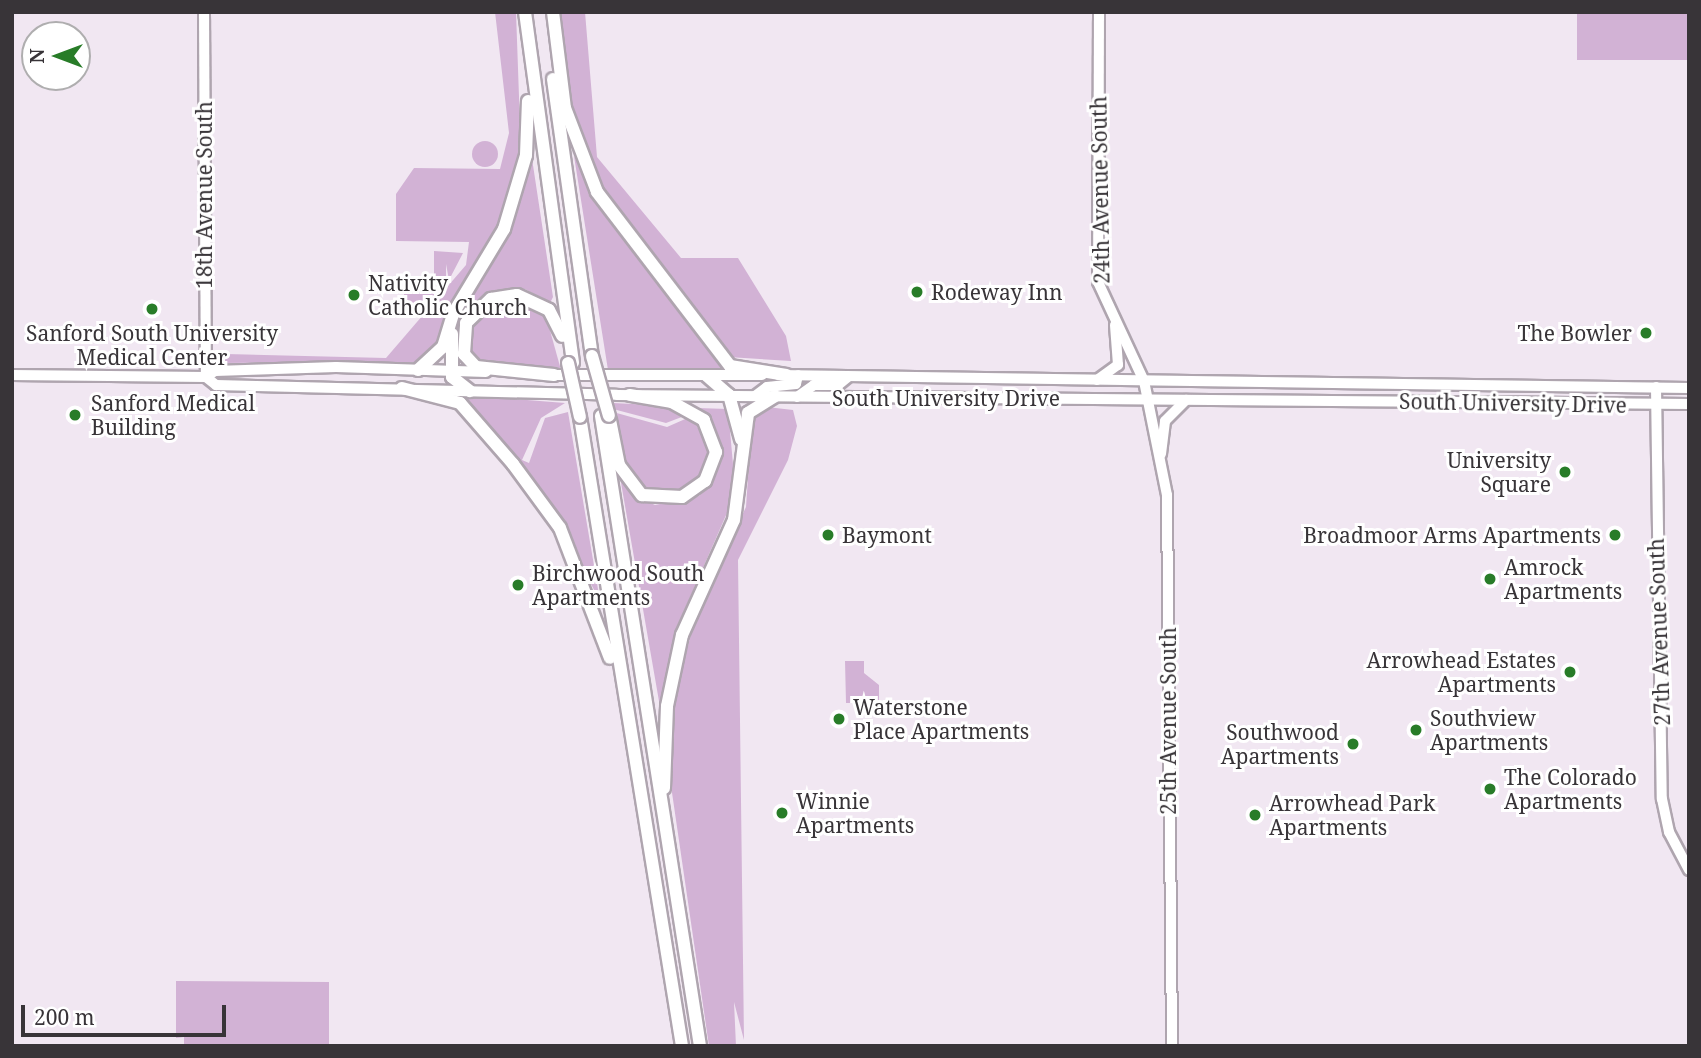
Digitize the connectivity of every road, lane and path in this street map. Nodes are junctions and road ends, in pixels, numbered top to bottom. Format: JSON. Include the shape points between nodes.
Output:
{"nodes":[{"id":1,"x":204,"y":12,"type":"edge"},
{"id":2,"x":525,"y":12,"type":"edge"},
{"id":3,"x":551,"y":12,"type":"edge"},
{"id":4,"x":1099,"y":12,"type":"edge"},
{"id":5,"x":530,"y":63,"type":"junction"},
{"id":6,"x":451,"y":323,"type":"junction"},
{"id":7,"x":1115,"y":325,"type":"junction"},
{"id":8,"x":570,"y":363,"type":"junction"},
{"id":9,"x":418,"y":370,"type":"junction"},
{"id":10,"x":452,"y":371,"type":"junction"},
{"id":11,"x":12,"y":375,"type":"edge"},
{"id":12,"x":554,"y":375,"type":"junction"},
{"id":13,"x":792,"y":375,"type":"junction"},
{"id":14,"x":707,"y":376,"type":"junction"},
{"id":15,"x":206,"y":377,"type":"junction"},
{"id":16,"x":848,"y":377,"type":"junction"},
{"id":17,"x":1094,"y":381,"type":"junction"},
{"id":18,"x":1144,"y":381,"type":"junction"},
{"id":19,"x":1319,"y":384,"type":"junction"},
{"id":20,"x":329,"y":385,"type":"junction"},
{"id":21,"x":1386,"y":385,"type":"junction"},
{"id":22,"x":1656,"y":387,"type":"junction"},
{"id":23,"x":402,"y":388,"type":"junction"},
{"id":24,"x":1689,"y":388,"type":"edge"},
{"id":25,"x":470,"y":391,"type":"junction"},
{"id":26,"x":630,"y":395,"type":"junction"},
{"id":27,"x":729,"y":395,"type":"junction"},
{"id":28,"x":755,"y":396,"type":"junction"},
{"id":29,"x":775,"y":396,"type":"junction"},
{"id":30,"x":797,"y":397,"type":"junction"},
{"id":31,"x":1146,"y":399,"type":"junction"},
{"id":32,"x":1186,"y":400,"type":"junction"},
{"id":33,"x":1248,"y":400,"type":"junction"},
{"id":34,"x":1327,"y":401,"type":"junction"},
{"id":35,"x":1655,"y":404,"type":"junction"},
{"id":36,"x":1689,"y":404,"type":"edge"},
{"id":37,"x":605,"y":416,"type":"junction"},
{"id":38,"x":1161,"y":454,"type":"junction"},
{"id":39,"x":744,"y":471,"type":"junction"},
{"id":40,"x":625,"y":715,"type":"junction"},
{"id":41,"x":663,"y":812,"type":"junction"},
{"id":42,"x":1689,"y":870,"type":"edge"},
{"id":43,"x":682,"y":1046,"type":"edge"},
{"id":44,"x":700,"y":1046,"type":"edge"},
{"id":45,"x":1172,"y":1046,"type":"edge"}],
"edges":[{"from":1,"to":15,"type":"street","name":"18th Avenue South"},
{"from":2,"to":5,"type":"highway"},
{"from":3,"to":13,"type":"highway","via":[[565,108],[597,192],[730,366]]},
{"from":3,"to":37,"type":"highway","bridge":true,"via":[[556,120]]},
{"from":4,"to":7,"type":"street","name":"24th Avenue South","via":[[1097,265],[1102,298]]},
{"from":5,"to":6,"type":"highway","via":[[517,194]]},
{"from":5,"to":8,"type":"highway"},
{"from":6,"to":9,"type":"highway","via":[[434,360]]},
{"from":6,"to":10,"type":"highway"},
{"from":7,"to":17,"type":"main road","via":[[1118,365]]},
{"from":7,"to":18,"type":"street","name":"24th Avenue South"},
{"from":8,"to":12,"type":"highway","via":[[560,326],[532,299],[491,299],[466,323],[464,354],[476,367]]},
{"from":8,"to":40,"type":"highway","bridge":true},
{"from":9,"to":10,"type":"main road","name":"South University Drive"},
{"from":9,"to":15,"type":"main road","name":"South University Drive","via":[[223,370]]},
{"from":9,"to":20,"type":"main road","via":[[335,374]]},
{"from":10,"to":12,"type":"main road","name":"South University Drive"},
{"from":10,"to":25,"type":"highway","via":[[455,383]]},
{"from":11,"to":15,"type":"main road","name":"South University Drive"},
{"from":12,"to":14,"type":"main road","name":"South University Drive"},
{"from":13,"to":14,"type":"main road","name":"South University Drive"},
{"from":13,"to":16,"type":"main road","name":"South University Drive"},
{"from":13,"to":28,"type":"main road","via":[[796,384],[767,387]]},
{"from":14,"to":27,"type":"highway"},
{"from":15,"to":20,"type":"main road","name":"South University Drive","via":[[216,385]]},
{"from":16,"to":17,"type":"main road","name":"South University Drive"},
{"from":16,"to":30,"type":"main road"},
{"from":17,"to":18,"type":"main road","name":"South University Drive"},
{"from":18,"to":19,"type":"main road","name":"South University Drive"},
{"from":18,"to":31,"type":"street","name":"24th Avenue South"},
{"from":19,"to":21,"type":"main road","name":"South University Drive"},
{"from":19,"to":33,"type":"main road","via":[[1304,393],[1257,393]]},
{"from":20,"to":23,"type":"main road","name":"South University Drive"},
{"from":21,"to":22,"type":"main road","name":"South University Drive"},
{"from":21,"to":34,"type":"main road","via":[[1334,391]]},
{"from":22,"to":24,"type":"main road","name":"South University Drive"},
{"from":22,"to":35,"type":"street","name":"27th Avenue South"},
{"from":23,"to":25,"type":"main road","name":"South University Drive"},
{"from":23,"to":40,"type":"highway","via":[[460,403],[560,528],[586,583]]},
{"from":25,"to":26,"type":"main road","name":"South University Drive"},
{"from":26,"to":27,"type":"main road","name":"South University Drive"},
{"from":26,"to":37,"type":"highway","via":[[672,402],[704,420],[716,452],[712,471],[695,491],[654,499],[634,488],[620,465]]},
{"from":27,"to":28,"type":"main road","name":"South University Drive"},
{"from":27,"to":39,"type":"highway"},
{"from":28,"to":29,"type":"main road","name":"South University Drive"},
{"from":29,"to":30,"type":"main road","name":"South University Drive"},
{"from":29,"to":39,"type":"highway","via":[[748,413]]},
{"from":30,"to":31,"type":"main road","name":"South University Drive"},
{"from":31,"to":32,"type":"main road","name":"South University Drive"},
{"from":31,"to":38,"type":"street","name":"25th Avenue South"},
{"from":32,"to":33,"type":"main road","name":"South University Drive"},
{"from":32,"to":38,"type":"main road","via":[[1165,421]]},
{"from":33,"to":34,"type":"main road","name":"South University Drive"},
{"from":34,"to":35,"type":"main road","name":"South University Drive"},
{"from":35,"to":36,"type":"main road","name":"South University Drive"},
{"from":35,"to":42,"type":"street","name":"27th Avenue South","via":[[1662,799]]},
{"from":37,"to":41,"type":"highway"},
{"from":38,"to":45,"type":"street","name":"25th Avenue South"},
{"from":39,"to":41,"type":"highway","via":[[734,520],[675,659]]},
{"from":40,"to":43,"type":"highway"},
{"from":41,"to":44,"type":"highway"}]}
